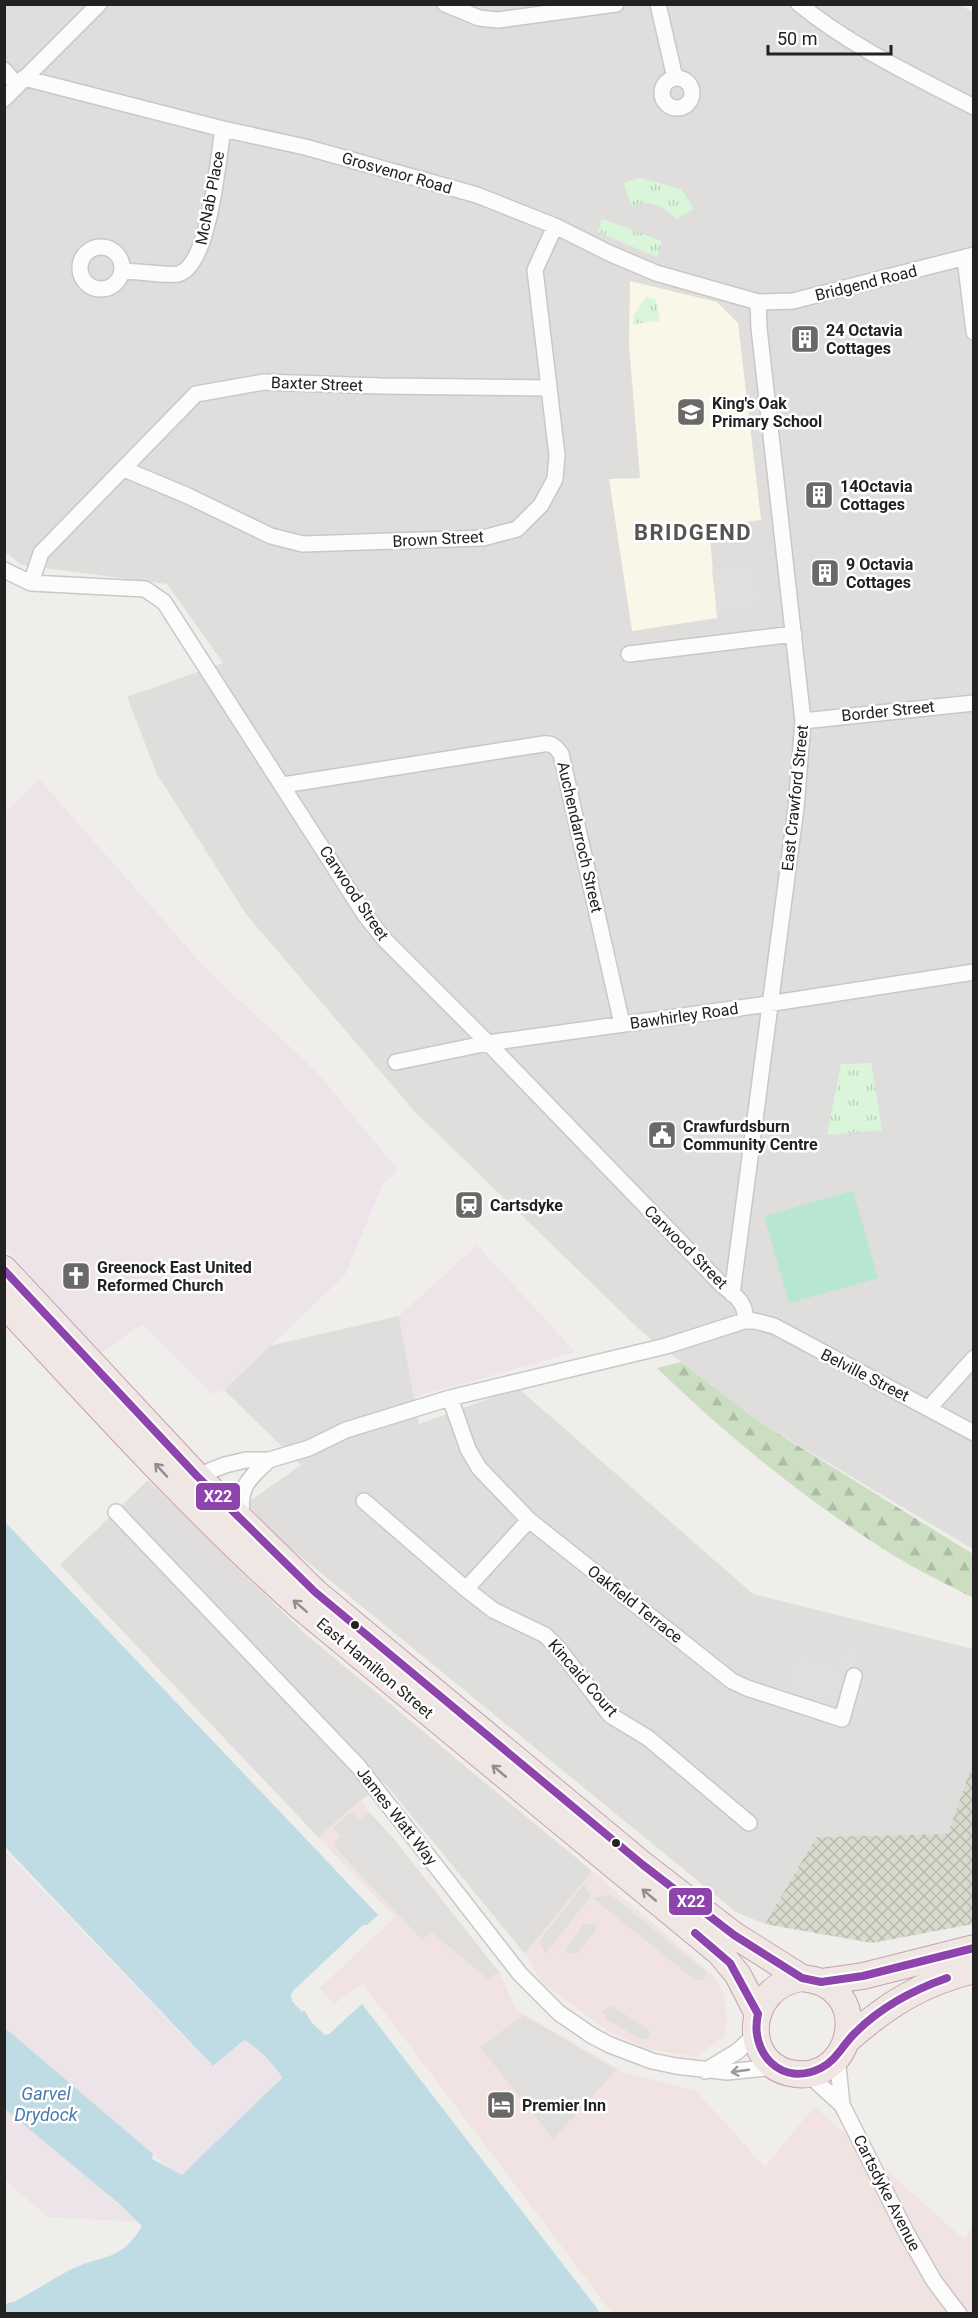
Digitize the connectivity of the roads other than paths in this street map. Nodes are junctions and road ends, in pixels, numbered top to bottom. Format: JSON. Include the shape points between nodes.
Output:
{"nodes":[{"id":1,"x":99,"y":4,"type":"edge"},
{"id":2,"x":444,"y":4,"type":"edge"},
{"id":3,"x":616,"y":4,"type":"edge"},
{"id":4,"x":658,"y":4,"type":"edge"},
{"id":5,"x":799,"y":4,"type":"edge"},
{"id":6,"x":4,"y":70,"type":"edge"},
{"id":7,"x":675,"y":78,"type":"dead end"},
{"id":8,"x":21,"y":82,"type":"junction"},
{"id":9,"x":4,"y":99,"type":"edge"},
{"id":10,"x":974,"y":107,"type":"edge"},
{"id":11,"x":223,"y":129,"type":"junction"},
{"id":12,"x":555,"y":226,"type":"junction"},
{"id":13,"x":969,"y":256,"type":"edge"},
{"id":14,"x":123,"y":270,"type":"dead end"},
{"id":15,"x":758,"y":302,"type":"junction"},
{"id":16,"x":974,"y":332,"type":"edge"},
{"id":17,"x":548,"y":388,"type":"junction"},
{"id":18,"x":124,"y":469,"type":"junction"},
{"id":19,"x":4,"y":570,"type":"edge"},
{"id":20,"x":31,"y":583,"type":"junction"},
{"id":21,"x":794,"y":634,"type":"junction"},
{"id":22,"x":629,"y":654,"type":"dead end"},
{"id":23,"x":974,"y":703,"type":"edge"},
{"id":24,"x":803,"y":721,"type":"junction"},
{"id":25,"x":283,"y":785,"type":"junction"},
{"id":26,"x":974,"y":972,"type":"edge"},
{"id":27,"x":771,"y":1004,"type":"junction"},
{"id":28,"x":622,"y":1024,"type":"junction"},
{"id":29,"x":488,"y":1043,"type":"junction"},
{"id":30,"x":396,"y":1062,"type":"dead end"},
{"id":31,"x":4,"y":1269,"type":"edge"},
{"id":32,"x":732,"y":1294,"type":"junction"},
{"id":33,"x":4,"y":1304,"type":"edge"},
{"id":34,"x":750,"y":1321,"type":"junction"},
{"id":35,"x":974,"y":1358,"type":"edge"},
{"id":36,"x":450,"y":1398,"type":"junction"},
{"id":37,"x":929,"y":1408,"type":"junction"},
{"id":38,"x":974,"y":1433,"type":"edge"},
{"id":39,"x":269,"y":1460,"type":"junction"},
{"id":40,"x":189,"y":1484,"type":"junction"},
{"id":41,"x":364,"y":1501,"type":"dead end"},
{"id":42,"x":116,"y":1512,"type":"dead end"},
{"id":43,"x":529,"y":1520,"type":"junction"},
{"id":44,"x":242,"y":1521,"type":"junction"},
{"id":45,"x":466,"y":1589,"type":"junction"},
{"id":46,"x":854,"y":1676,"type":"dead end"},
{"id":47,"x":749,"y":1823,"type":"dead end"},
{"id":48,"x":974,"y":1948,"type":"edge"},
{"id":49,"x":974,"y":1970,"type":"edge"},
{"id":50,"x":811,"y":1980,"type":"junction"},
{"id":51,"x":757,"y":2024,"type":"junction"},
{"id":52,"x":842,"y":2048,"type":"junction"},
{"id":53,"x":775,"y":2067,"type":"junction"},
{"id":54,"x":705,"y":2071,"type":"junction"},
{"id":55,"x":808,"y":2074,"type":"junction"},
{"id":56,"x":842,"y":2104,"type":"junction"},
{"id":57,"x":959,"y":2313,"type":"edge"}],
"edges":[{"from":1,"to":8,"type":"street"},
{"from":2,"to":3,"type":"street","via":[[479,18],[498,20]]},
{"from":4,"to":7,"type":"street"},
{"from":5,"to":10,"type":"street","via":[[825,26]]},
{"from":6,"to":8,"type":"street"},
{"from":8,"to":9,"type":"street"},
{"from":8,"to":11,"type":"street","name":"Grosvenor Road"},
{"from":11,"to":12,"type":"street","name":"Grosvenor Road","via":[[305,147],[477,195]]},
{"from":11,"to":14,"type":"street","name":"McNab Place","via":[[207,229],[190,266],[178,274]]},
{"from":12,"to":15,"type":"street","name":"Grosvenor Road","via":[[656,273]]},
{"from":12,"to":17,"type":"street","name":"Brown Street","via":[[535,270]]},
{"from":13,"to":15,"type":"street","name":"Bridgend Road","via":[[793,301]]},
{"from":13,"to":16,"type":"street"},
{"from":15,"to":21,"type":"street","name":"East Crawford Street"},
{"from":17,"to":18,"type":"street","name":"Baxter Street","via":[[264,382],[196,394]]},
{"from":17,"to":18,"type":"street","name":"Brown Street","via":[[557,455],[555,479],[541,505],[517,529],[483,538],[303,544],[271,536]]},
{"from":18,"to":20,"type":"street","name":"Baxter Street","via":[[41,553]]},
{"from":19,"to":20,"type":"street","name":"Carwood Street"},
{"from":20,"to":25,"type":"street","name":"Carwood Street","via":[[145,589],[155,595],[171,611]]},
{"from":21,"to":22,"type":"street"},
{"from":21,"to":24,"type":"street","name":"East Crawford Street"},
{"from":23,"to":24,"type":"street","name":"Border Street"},
{"from":24,"to":27,"type":"street","name":"East Crawford Street"},
{"from":25,"to":28,"type":"street","name":"Auchendarroch Street","via":[[543,744],[556,747],[561,754]]},
{"from":25,"to":29,"type":"street","name":"Carwood Street","via":[[374,927]]},
{"from":26,"to":27,"type":"street","name":"Bawhirley Road"},
{"from":27,"to":28,"type":"street","name":"Bawhirley Road"},
{"from":27,"to":32,"type":"street","name":"East Crawford Street"},
{"from":28,"to":29,"type":"street","name":"Bawhirley Road"},
{"from":29,"to":30,"type":"street","name":"Bawhirley Road"},
{"from":29,"to":32,"type":"street","name":"Carwood Street"},
{"from":31,"to":40,"type":"highway","name":"East Hamilton Street"},
{"from":32,"to":34,"type":"street","via":[[744,1305]]},
{"from":40,"to":33,"type":"highway","name":"East Hamilton Street","one_way":true},
{"from":34,"to":36,"type":"street","via":[[666,1346]]},
{"from":34,"to":37,"type":"street","name":"Belville Street","via":[[774,1326]]},
{"from":35,"to":37,"type":"street"},
{"from":36,"to":39,"type":"street","via":[[346,1430],[309,1448]]},
{"from":36,"to":43,"type":"street","name":"Oakfield Terrace","via":[[479,1468]]},
{"from":37,"to":38,"type":"street","name":"Belville Street"},
{"from":39,"to":40,"type":"street","via":[[225,1465]]},
{"from":39,"to":44,"type":"street","via":[[249,1478],[243,1491]]},
{"from":40,"to":44,"type":"highway","name":"East Hamilton Street"},
{"from":51,"to":40,"type":"highway","name":"East Hamilton Street","one_way":true,"via":[[738,1975],[720,1953],[302,1608],[215,1527]]},
{"from":41,"to":45,"type":"street","name":"Kincaid Court"},
{"from":42,"to":54,"type":"street","name":"James Watt Way","via":[[358,1766],[537,1992],[574,2024],[610,2045],[652,2061]]},
{"from":43,"to":45,"type":"street"},
{"from":43,"to":46,"type":"street","name":"Oakfield Terrace","via":[[732,1681],[842,1719]]},
{"from":44,"to":50,"type":"highway","name":"East Hamilton Street","via":[[315,1592],[634,1857],[735,1935]]},
{"from":45,"to":47,"type":"street","name":"Kincaid Court","via":[[493,1610],[545,1635],[610,1715],[648,1738]]},
{"from":48,"to":50,"type":"highway","via":[[863,1976]]},
{"from":49,"to":52,"type":"highway","via":[[910,1993],[874,2016]]},
{"from":50,"to":51,"type":"highway","via":[[784,1982],[776,1987],[764,2000]]},
{"from":50,"to":52,"type":"highway","via":[[835,1991],[846,2006],[849,2023]]},
{"from":51,"to":53,"type":"highway","via":[[763,2055]]},
{"from":51,"to":54,"type":"street","via":[[738,2051]]},
{"from":52,"to":55,"type":"highway","via":[[825,2067]]},
{"from":52,"to":56,"type":"street","name":"Cartsdyke Avenue"},
{"from":53,"to":54,"type":"street","name":"James Watt Way","one_way":true,"via":[[727,2073]]},
{"from":53,"to":55,"type":"highway"},
{"from":55,"to":56,"type":"street","name":"Cartsdyke Avenue"},
{"from":56,"to":57,"type":"street","name":"Cartsdyke Avenue","via":[[906,2232],[934,2281]]}]}
